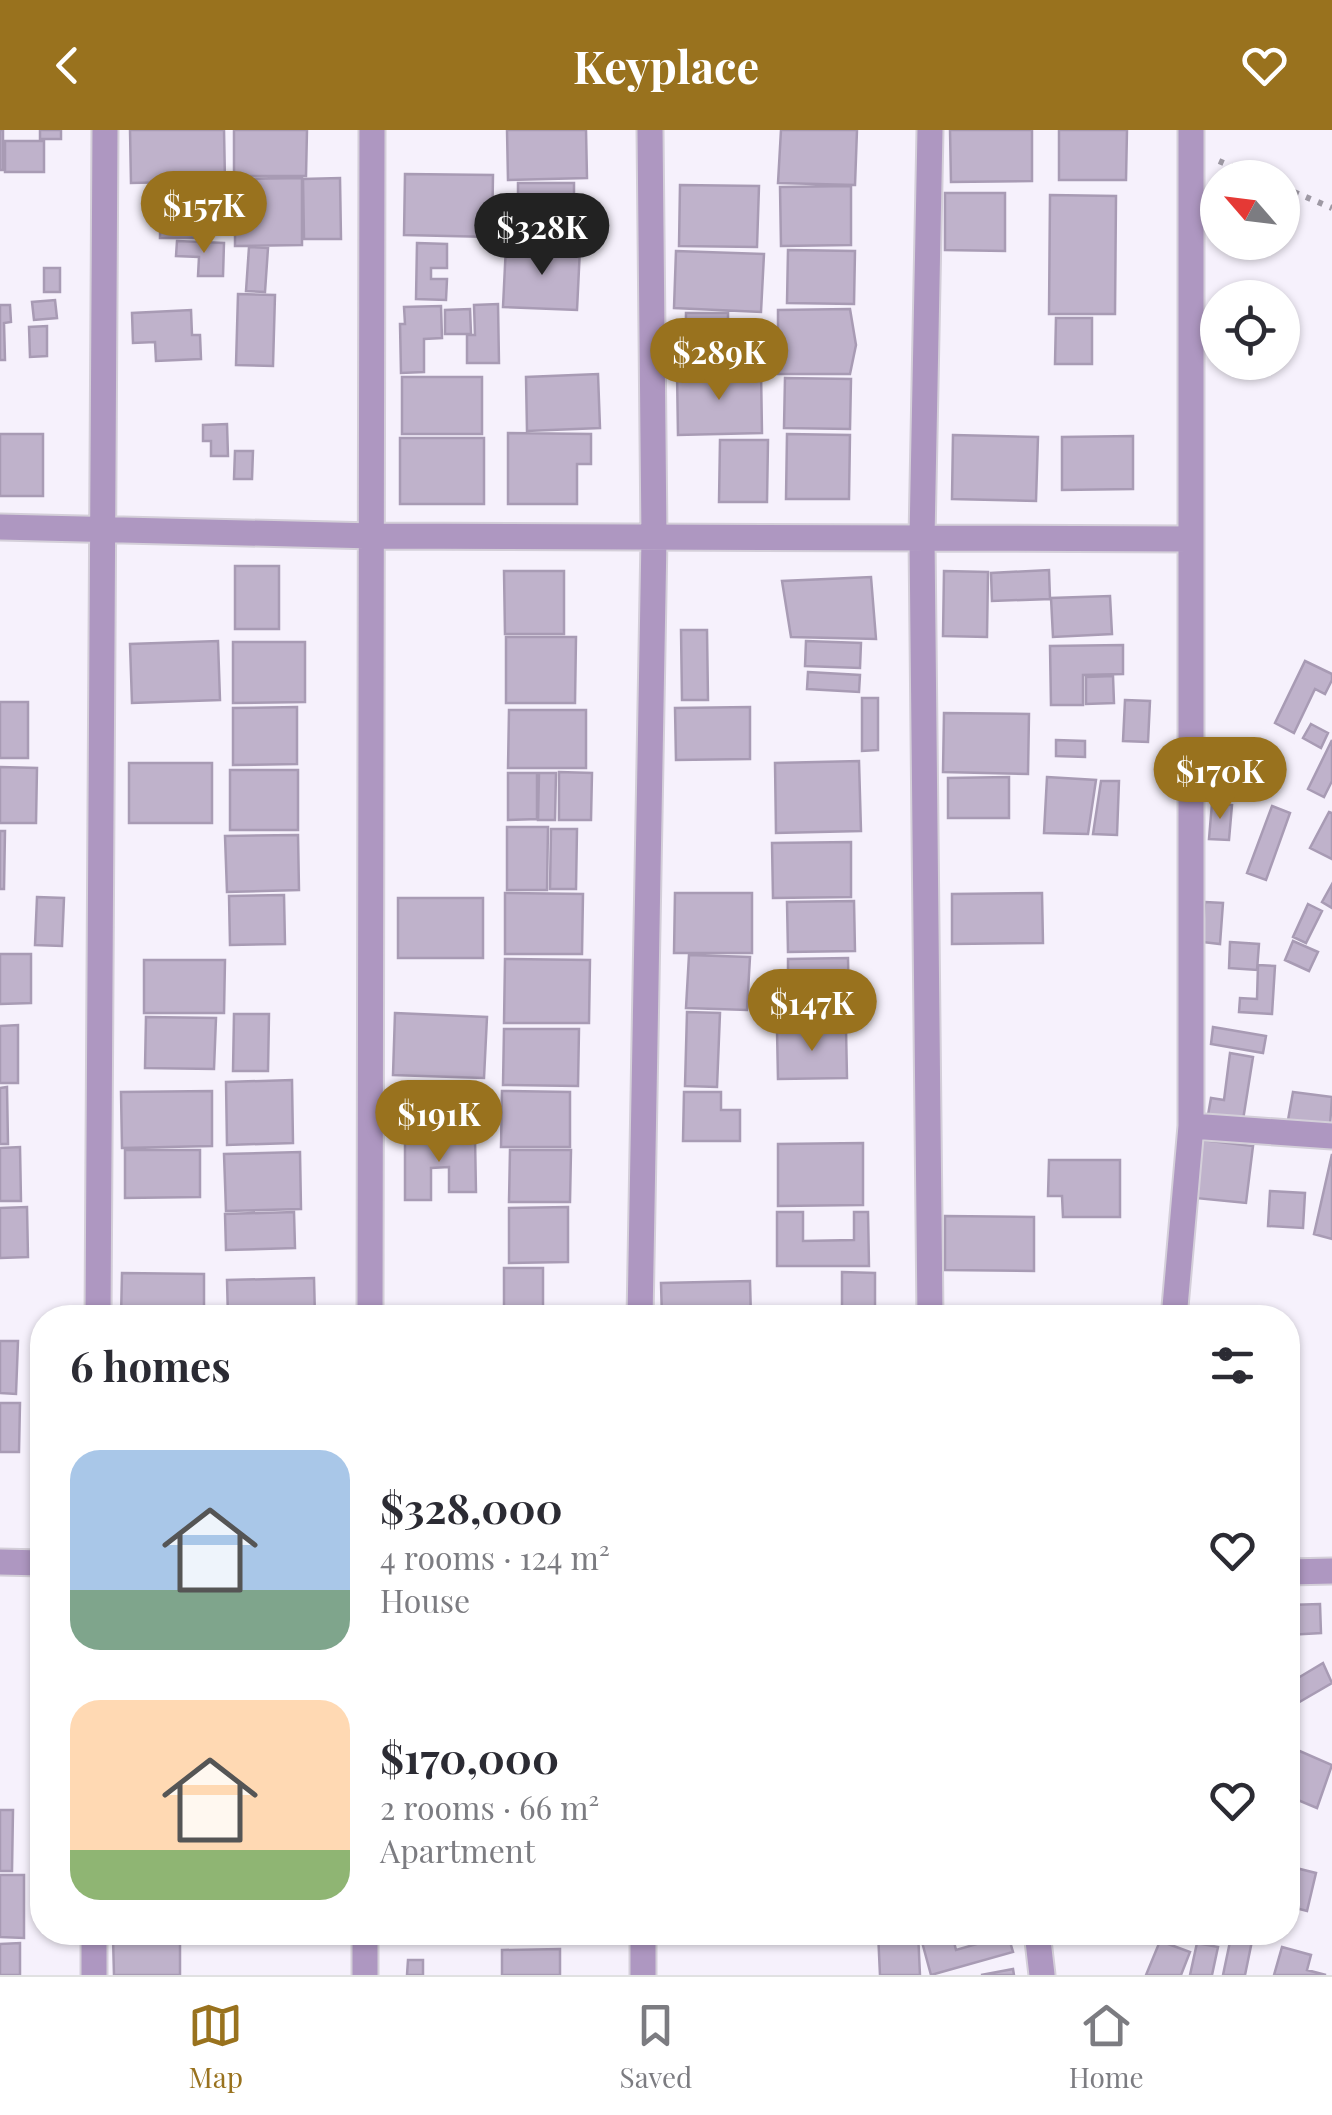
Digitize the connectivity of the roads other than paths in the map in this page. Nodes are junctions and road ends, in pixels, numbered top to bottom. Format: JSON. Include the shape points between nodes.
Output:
{"nodes":[{"id":1,"x":105,"y":130,"type":"edge"},
{"id":2,"x":372,"y":130,"type":"edge"},
{"id":3,"x":650,"y":130,"type":"edge"},
{"id":4,"x":930,"y":130,"type":"edge"},
{"id":5,"x":1191,"y":140,"type":"edge"},
{"id":6,"x":0,"y":528,"type":"edge"},
{"id":7,"x":102,"y":530,"type":"junction"},
{"id":8,"x":374,"y":536,"type":"junction"},
{"id":9,"x":654,"y":538,"type":"junction"},
{"id":10,"x":922,"y":538,"type":"junction"},
{"id":11,"x":1191,"y":539,"type":"junction"},
{"id":12,"x":1191,"y":1126,"type":"junction"},
{"id":13,"x":1332,"y":1136,"type":"edge"},
{"id":14,"x":98,"y":1305,"type":"edge"},
{"id":15,"x":370,"y":1305,"type":"edge"},
{"id":16,"x":640,"y":1305,"type":"edge"},
{"id":17,"x":930,"y":1305,"type":"edge"},
{"id":18,"x":1175,"y":1305,"type":"edge"},
{"id":19,"x":0,"y":1562,"type":"edge"},
{"id":20,"x":30,"y":1563,"type":"edge"},
{"id":21,"x":1332,"y":1571,"type":"edge"},
{"id":22,"x":1300,"y":1572,"type":"edge"},
{"id":23,"x":94,"y":1945,"type":"edge"},
{"id":24,"x":366,"y":1945,"type":"edge"},
{"id":25,"x":643,"y":1945,"type":"edge"},
{"id":26,"x":1039,"y":1945,"type":"edge"},
{"id":27,"x":94,"y":1975,"type":"edge"},
{"id":28,"x":365,"y":1975,"type":"edge"},
{"id":29,"x":643,"y":1975,"type":"edge"},
{"id":30,"x":1042,"y":1975,"type":"edge"}],
"edges":[{"from":1,"to":7,"type":"street"},
{"from":2,"to":8,"type":"street"},
{"from":3,"to":9,"type":"street"},
{"from":4,"to":10,"type":"street"},
{"from":5,"to":11,"type":"street"},
{"from":6,"to":7,"type":"street"},
{"from":7,"to":8,"type":"street"},
{"from":7,"to":14,"type":"street"},
{"from":8,"to":9,"type":"street"},
{"from":8,"to":15,"type":"street"},
{"from":9,"to":10,"type":"street"},
{"from":9,"to":16,"type":"street"},
{"from":10,"to":11,"type":"street"},
{"from":10,"to":17,"type":"street"},
{"from":11,"to":12,"type":"street"},
{"from":12,"to":13,"type":"street"},
{"from":12,"to":18,"type":"street"},
{"from":19,"to":20,"type":"street"},
{"from":21,"to":22,"type":"street"},
{"from":23,"to":27,"type":"street"},
{"from":24,"to":28,"type":"street"},
{"from":25,"to":29,"type":"street"},
{"from":26,"to":30,"type":"street"}]}
